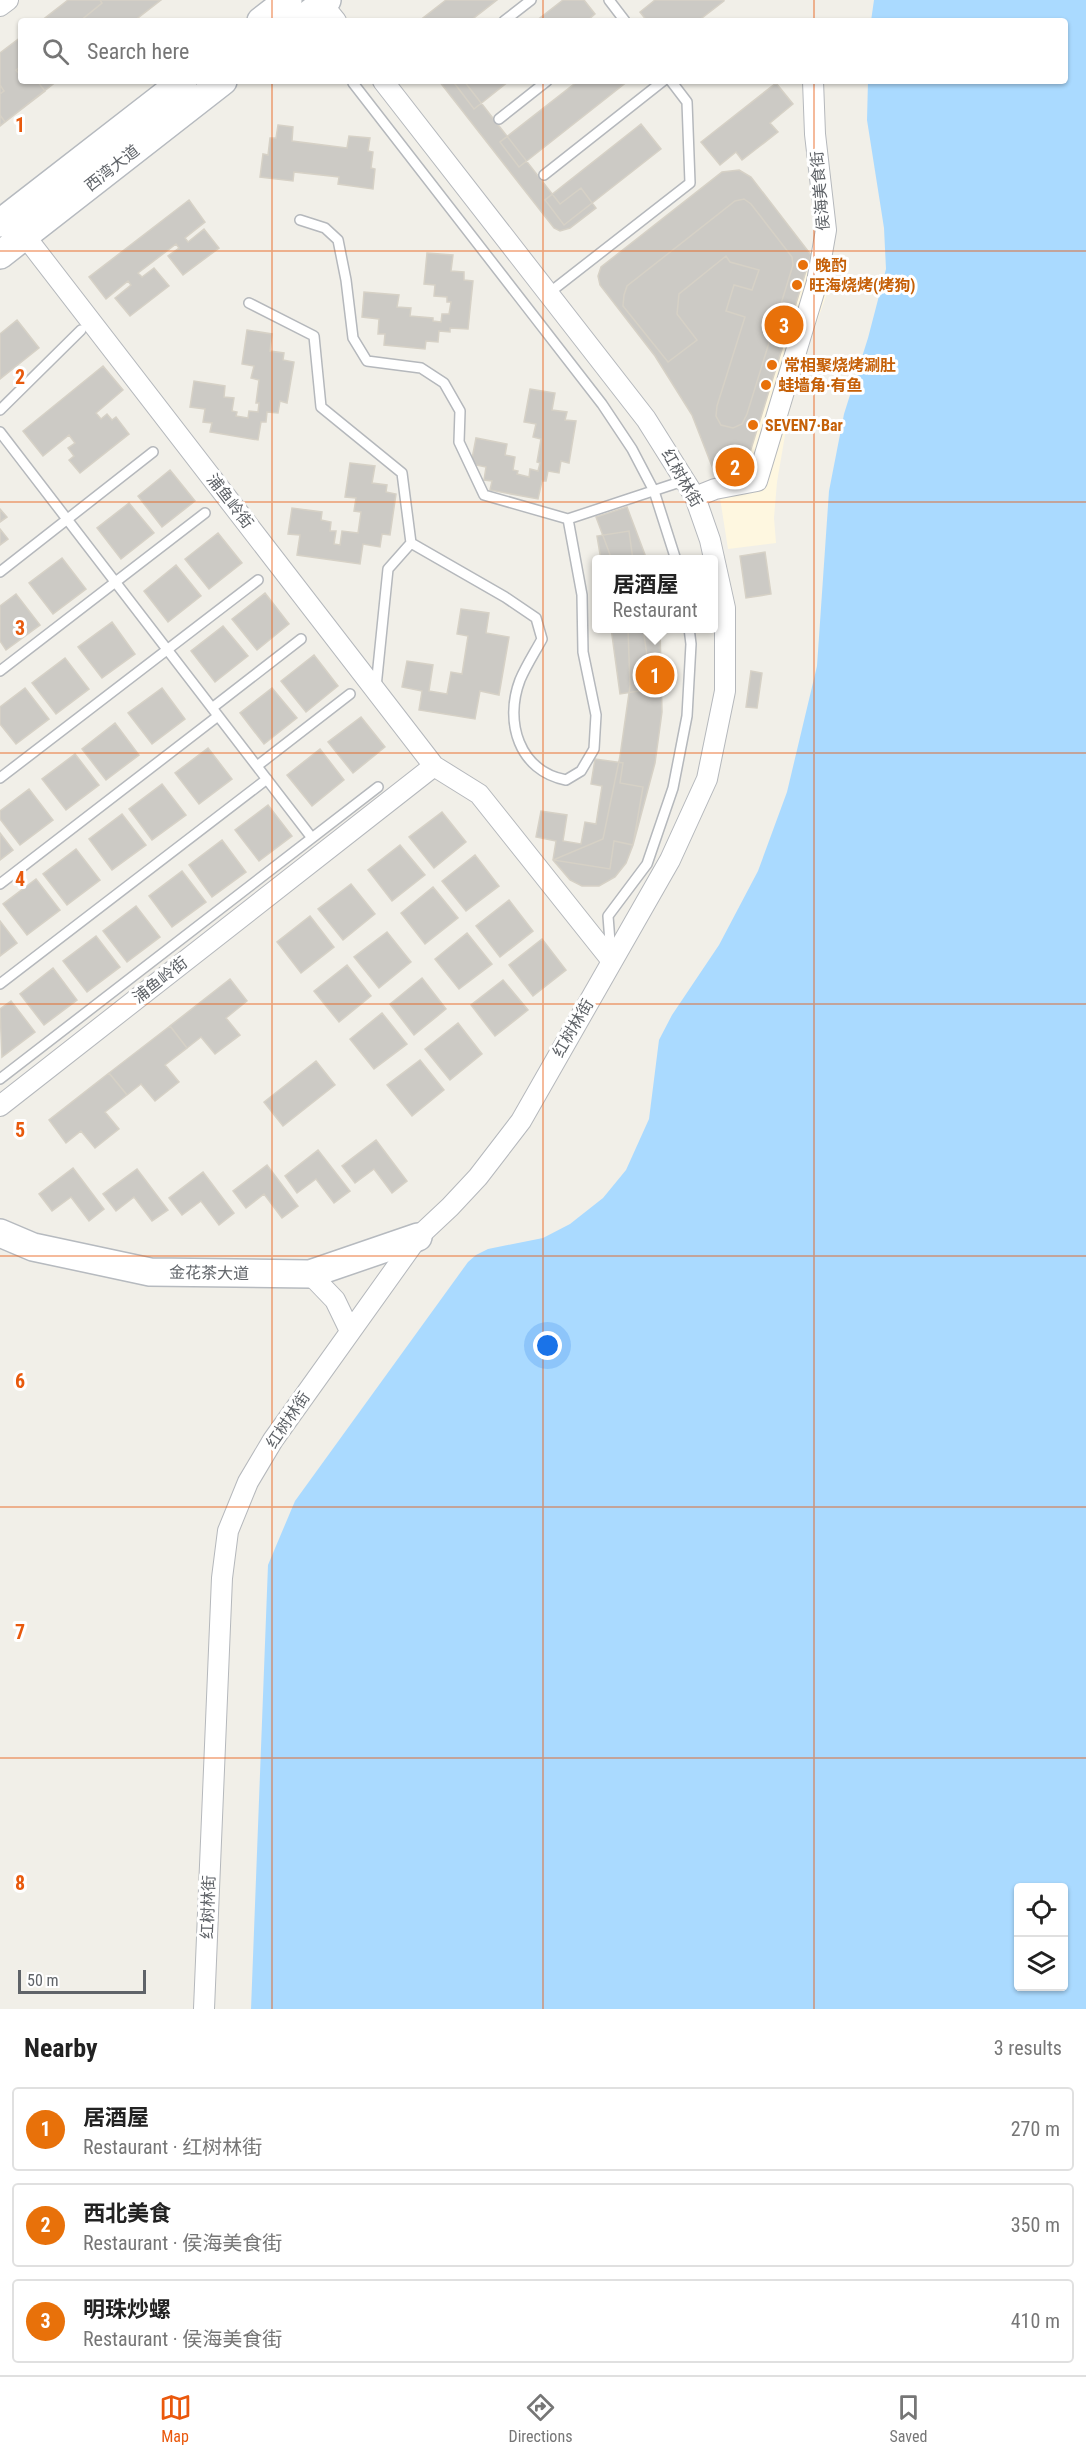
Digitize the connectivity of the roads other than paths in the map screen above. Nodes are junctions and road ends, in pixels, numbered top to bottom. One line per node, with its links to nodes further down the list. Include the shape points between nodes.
1 (8, 0): 5 (street)
2 (288, 0): 7 (main road)
3 (531, 0): 9 (lane)
4 (609, 0): 10 (lane)
5 (0, 6)
6 (329, 8): 8 (main road)
7 (265, 18)
8 (307, 18)
9 (508, 18)
10 (623, 18)
11 (179, 84): 22 (main road, 西湾大道)
12 (219, 84): 23 (main road, 西湾大道)
13 (354, 84): 32 (lane, via 602,404)
14 (385, 84): 25 (street, 红树林街)
15 (543, 84): 19 (lane)
16 (659, 84): 20 (lane)
17 (673, 84): 25 (lane, via 687,102 690,183)
18 (813, 84): 31 (street, 侯海美食街, via 826,230 817,282 756,481 715,489)
19 (499, 119)
20 (544, 175)
21 (300, 220): 35 (lane, via 325,228 338,240 353,338 367,361 421,368 444,383 460,411 459,442 483,495)
22 (0, 223)
23 (25, 236): 24 (main road, 西湾大道); 47 (street, 浦鱼岭街)
24 (0, 255)
25 (549, 293): 31 (street, 红树林街, via 646,418)
26 (249, 303): 36 (lane, via 314,336 321,407 402,473)
27 (81, 330): 28 (lane)
28 (0, 410)
29 (0, 432): 34 (lane)
30 (153, 452): 34 (lane)
31 (691, 488): 32 (lane); 38 (street, 红树林街)
32 (654, 491): 35 (lane); 37 (lane)
33 (206, 513): 42 (lane)
34 (67, 519): 39 (lane); 42 (lane)
35 (568, 519): 36 (lane, via 582,595 583,652 596,715 594,749 581,771 566,780 550,777 519,746 514,716 520,681 542,639 536,618)
36 (411, 543): 47 (lane, via 388,569)
37 (674, 555)
38 (713, 555)
39 (0, 572)
40 (718, 576): 58 (street, 红树林街, via 725,608 725,691 707,779 670,860)
41 (258, 580): 45 (lane)
42 (116, 583): 45 (lane); 46 (lane)
43 (690, 633): 58 (lane, via 687,716 673,788 647,864 608,916)
44 (302, 639): 49 (lane)
45 (167, 650): 49 (lane); 53 (lane)
46 (0, 671)
47 (376, 691): 52 (street, 浦鱼岭街)
48 (350, 694): 51 (lane)
49 (212, 708): 50 (lane)
50 (218, 716): 51 (lane); 57 (lane)
51 (257, 766): 54 (lane)
52 (434, 766): 58 (street, 浦鱼岭街, via 479,794); 61 (street, 浦鱼岭街)
53 (0, 778)
54 (267, 779): 56 (lane); 59 (lane)
55 (378, 787): 56 (lane)
56 (312, 838): 60 (lane)
57 (0, 884)
58 (612, 961): 63 (street, 红树林街, via 521,1121 478,1177)
59 (0, 984)
60 (0, 1079)
61 (0, 1106)
62 (0, 1233): 64 (main road, 金花茶大道, via 33,1247 150,1272)
63 (418, 1237): 64 (main road, 金花茶大道); 65 (street, 红树林街)
64 (310, 1274): 65 (street, via 335,1300)
65 (350, 1331): 66 (street, 红树林街, via 273,1440 248,1482 228,1531 222,1578)
66 (204, 2009)

